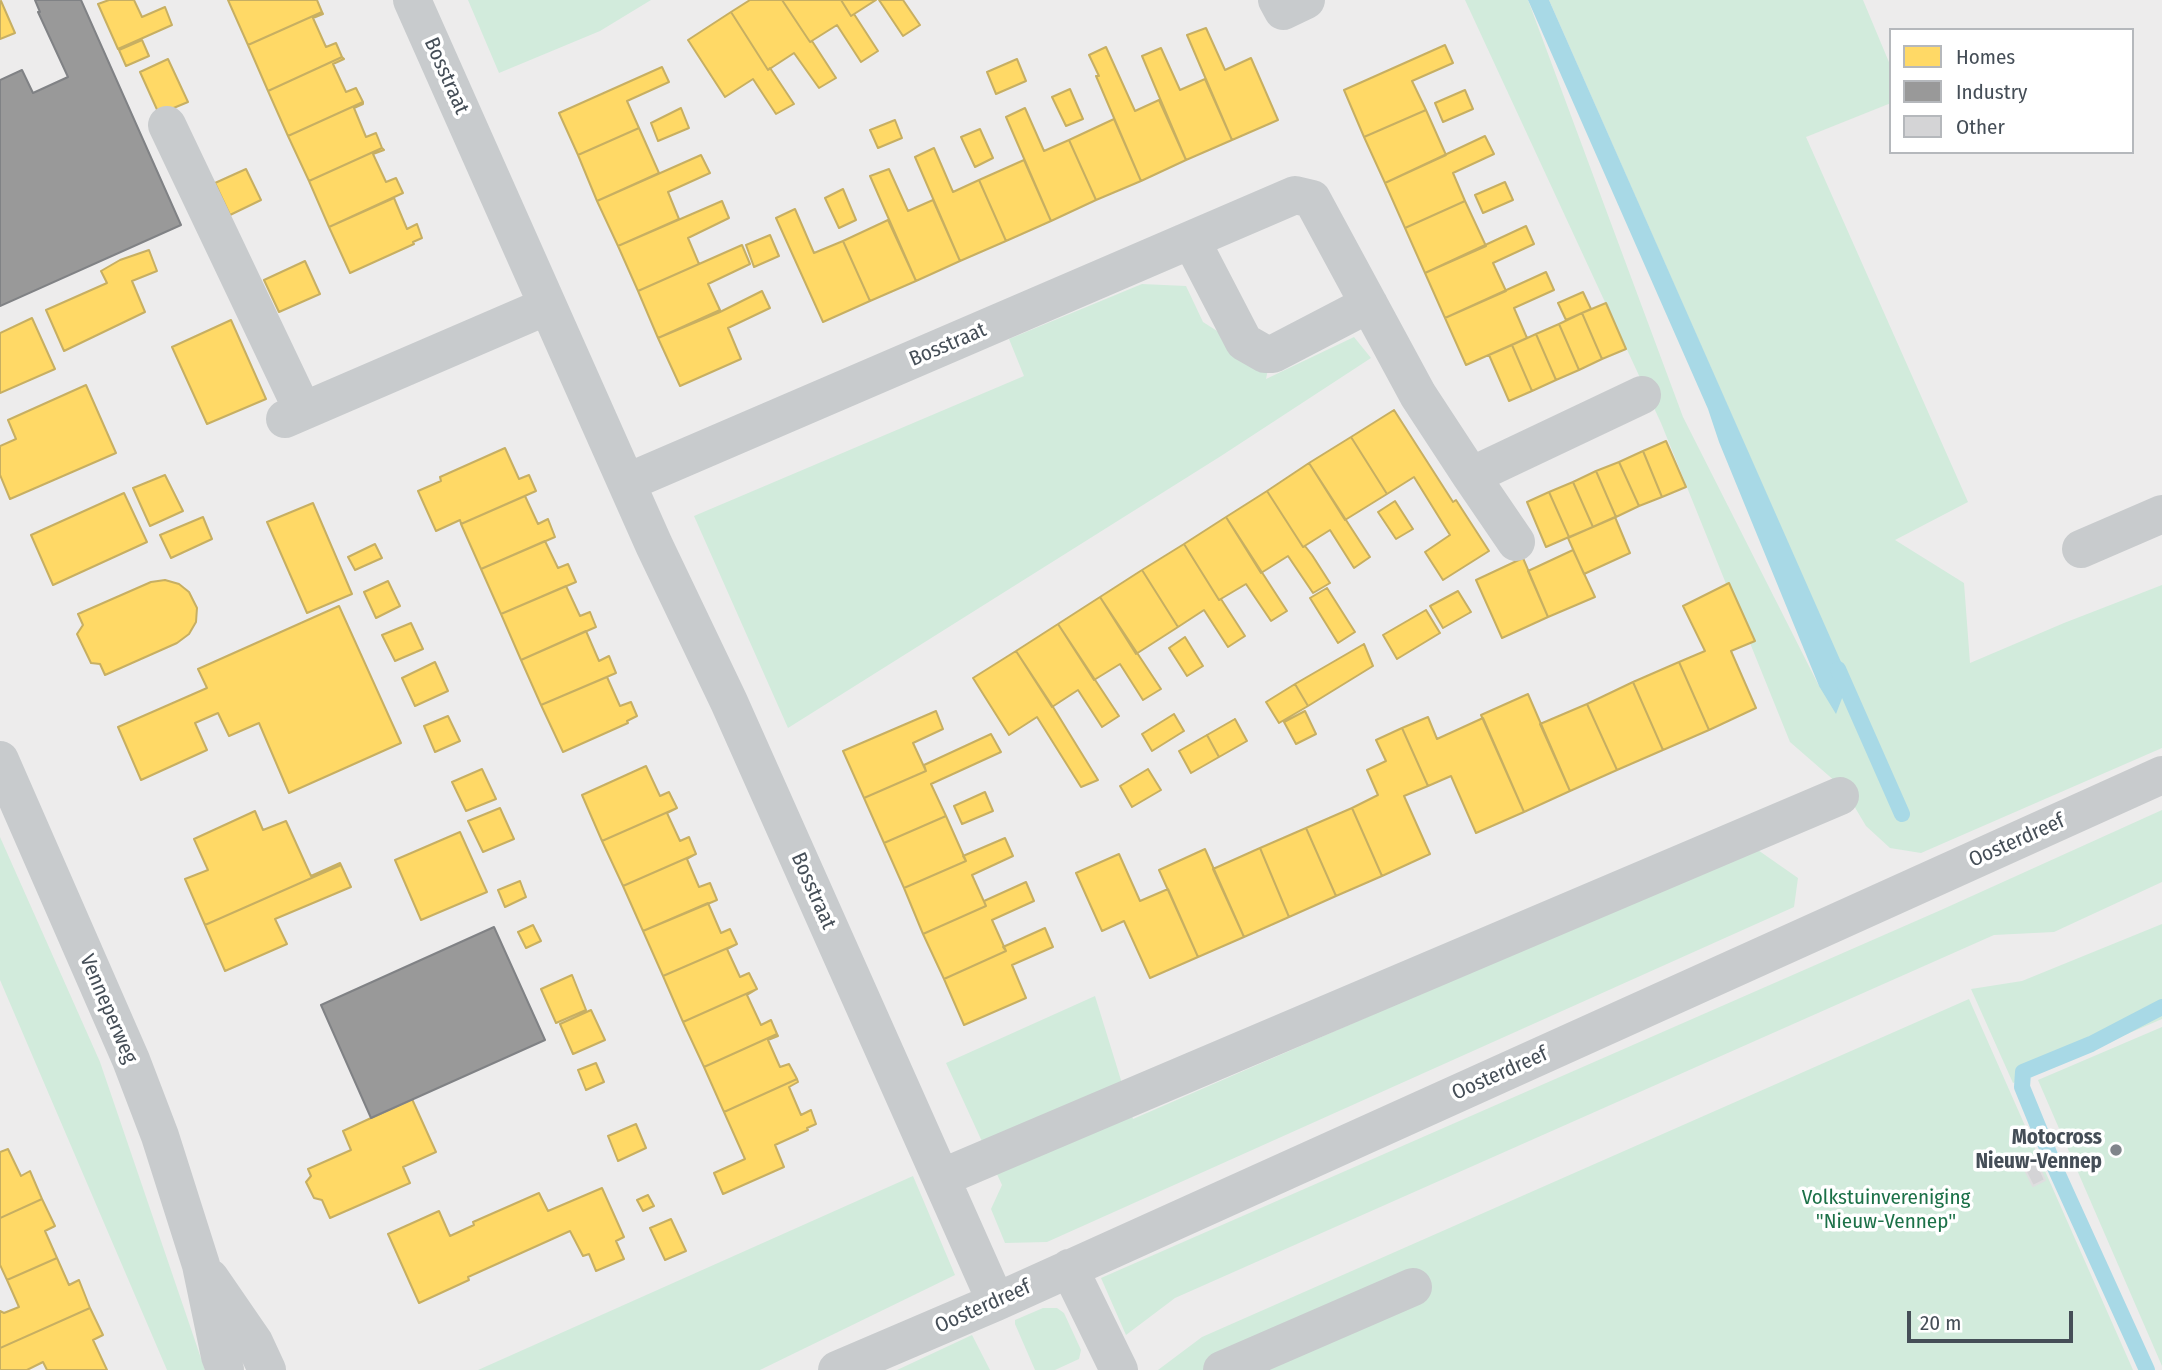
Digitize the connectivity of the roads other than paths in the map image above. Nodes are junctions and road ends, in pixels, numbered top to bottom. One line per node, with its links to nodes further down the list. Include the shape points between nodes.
1 (412, 0): 7 (street, Bosstraat)
2 (1277, 0): 3 (street, via 1283,11)
3 (1306, 0)
4 (167, 125): 7 (street, via 294,415)
5 (1191, 240): 6 (street, Bosstraat, via 1295,195 1312,200); 6 (street, via 1244,342 1265,354); 10 (street, Bosstraat)
6 (1369, 304): 9 (street, Bosstraat, via 1418,395)
7 (547, 306): 10 (street, Bosstraat)
8 (1642, 395): 9 (street)
9 (1471, 476): 12 (street, Bosstraat)
10 (628, 482): 17 (street, Bosstraat)
11 (2162, 514): 13 (street)
12 (1516, 542)
13 (2081, 549)
14 (0, 760): 18 (street, Venneperweg, via 131,1060)
15 (2162, 775): 19 (street, Oosterdreef)
16 (1840, 796): 17 (street)
17 (941, 1178): 21 (street, Bosstraat)
18 (201, 1265): 22 (street, Venneperweg); 23 (street, Venneperweg, via 254,1342)
19 (1069, 1268): 21 (street, Oosterdreef); 25 (street)
20 (1413, 1287): 26 (street)
21 (996, 1302): 24 (street, Oosterdreef)
22 (225, 1370)
23 (267, 1370)
24 (837, 1370)
25 (1119, 1370)
26 (1222, 1370)

